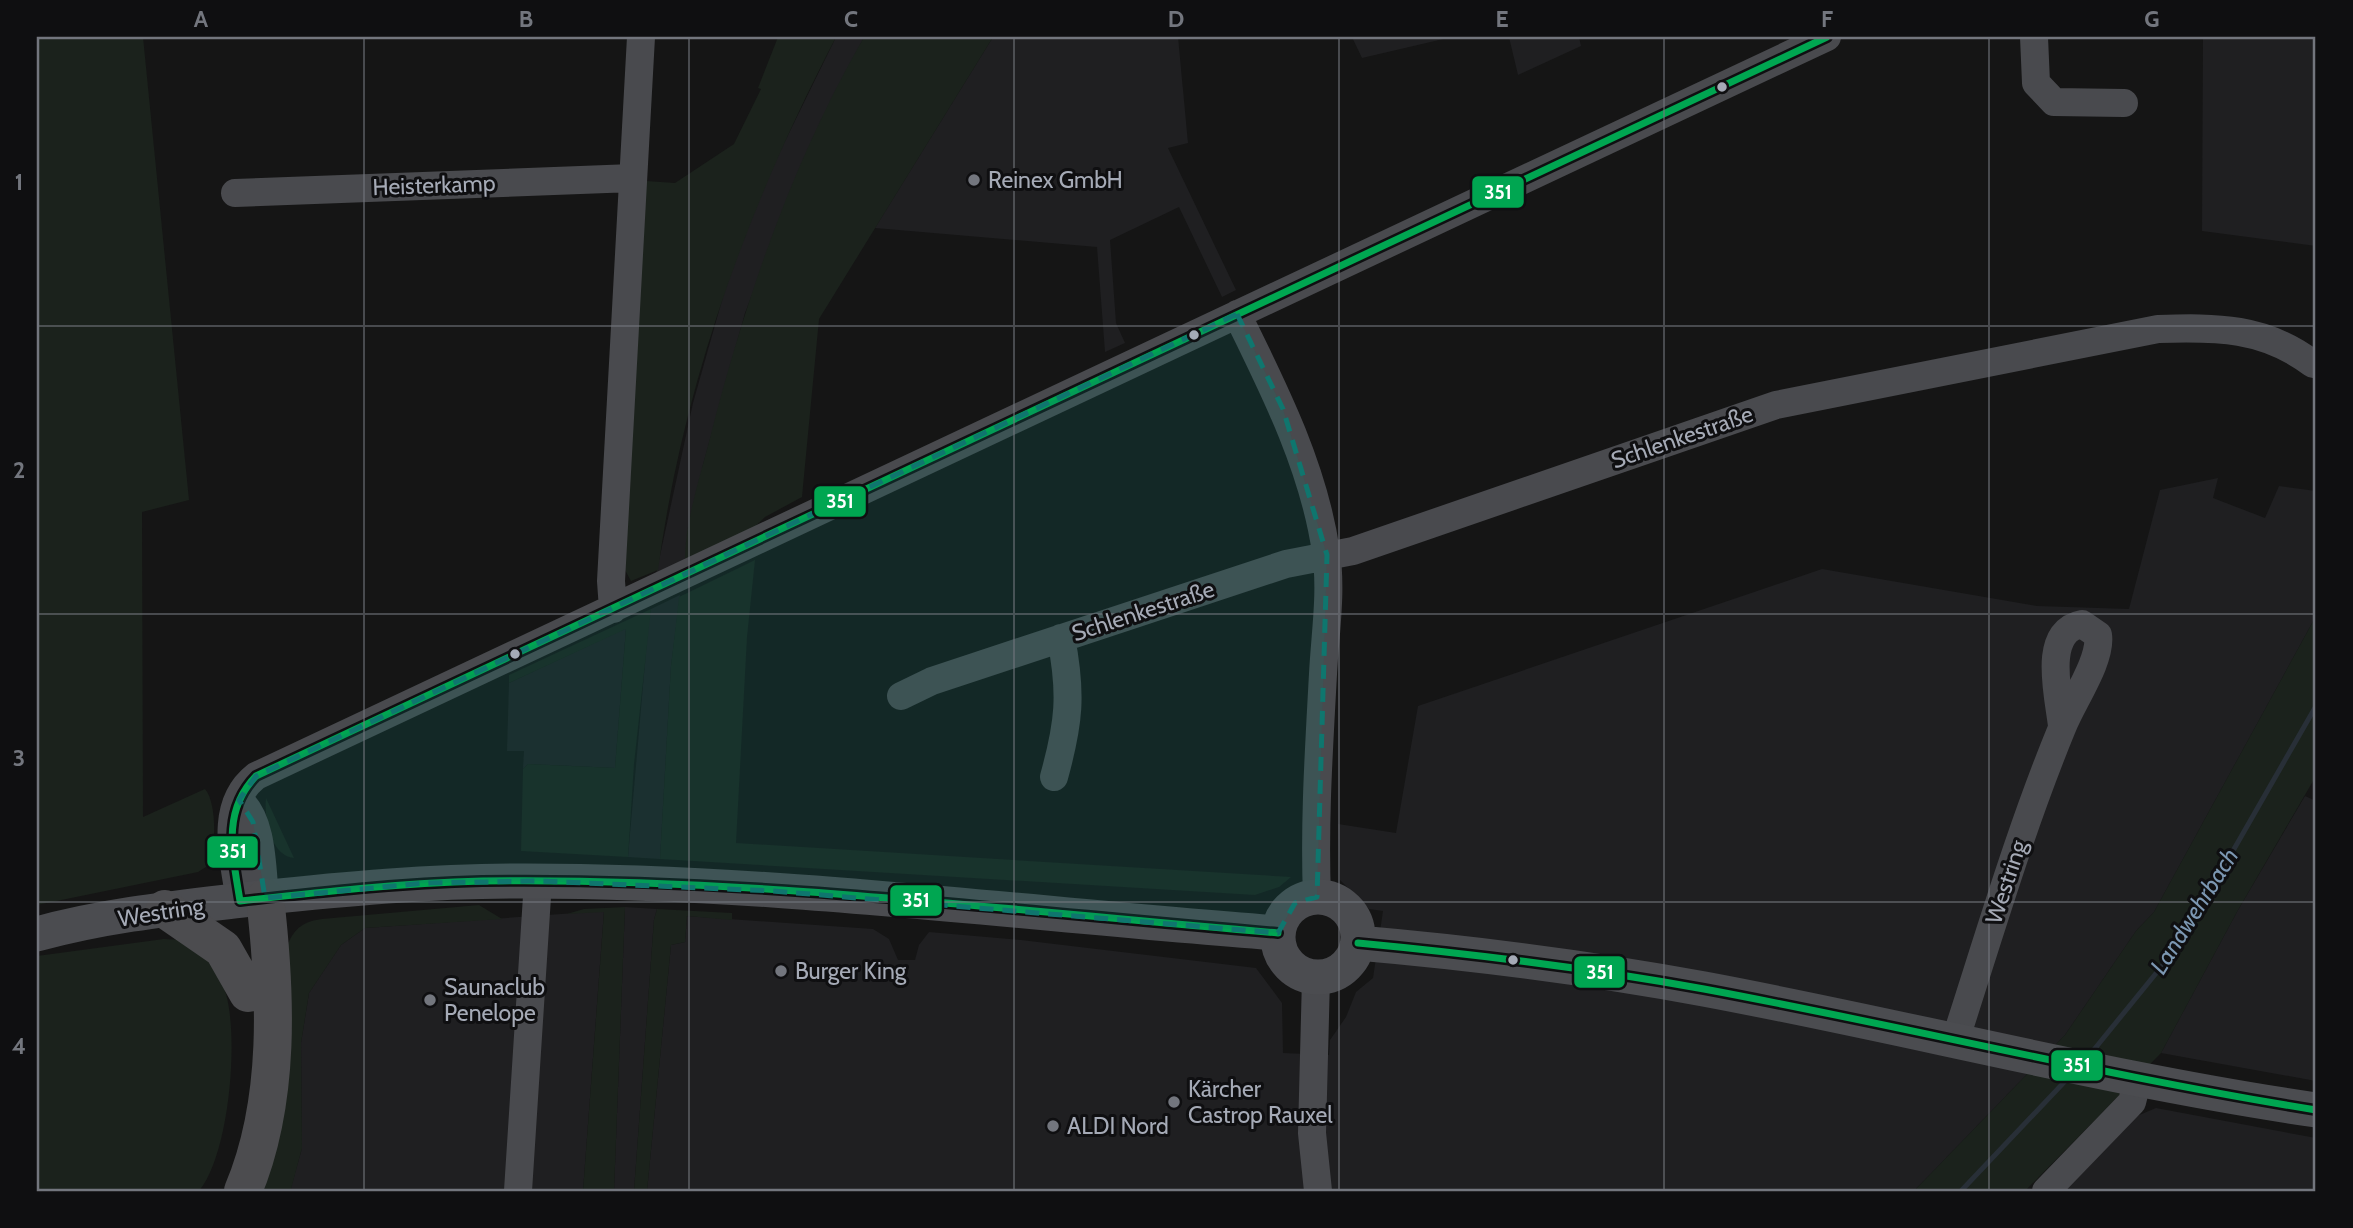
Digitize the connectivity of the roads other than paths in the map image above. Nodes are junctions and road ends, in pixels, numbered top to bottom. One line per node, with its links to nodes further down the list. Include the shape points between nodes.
1 (641, 37): 5 (street)
2 (1827, 37): 7 (street)
3 (2034, 37): 4 (street, via 2036,83 2054,102)
4 (2124, 103)
5 (633, 178): 6 (street, Heisterkamp); 10 (street)
6 (235, 193)
7 (1237, 314): 9 (street, via 1283,409 1321,525); 10 (street)
8 (2313, 364): 9 (street, Schlenkestraße, via 2289,345 2245,333 2207,327 2144,331 1776,405 1353,551)
9 (1326, 555): 11 (street, Schlenkestraße); 16 (street)
10 (613, 609): 17 (street, via 246,784 232,811 231,828)
11 (1061, 638): 12 (street, Schlenkestraße, via 932,681); 14 (street, Schlenkestraße, via 1069,709)
12 (901, 696)
13 (2062, 726): 24 (street, Westring, via 2021,835)
14 (1054, 777)
15 (538, 881): 17 (main road, Westring, via 426,883); 19 (main road, Westring, via 773,891); 29 (street)
16 (1317, 897): 19 (main road, via 1286,911); 21 (main road, via 1332,899 1350,913)
17 (253, 899): 18 (main road, Westring); 23 (highway); 28 (highway, via 271,949 270,1069 261,1138)
18 (165, 909): 20 (main road, Westring); 23 (highway, via 223,948)
19 (1278, 933): 22 (main road, via 1283,958 1293,969)
20 (37, 934)
21 (1358, 943): 22 (main road, via 1346,965); 24 (main road, via 1663,982)
22 (1316, 978): 30 (street, via 1312,1133)
23 (248, 993): 27 (highway, via 239,1141)
24 (1955, 1041): 25 (main road)
25 (2130, 1076): 26 (main road); 31 (street, via 2132,1102)
26 (2316, 1110)
27 (219, 1191)
28 (243, 1191)
29 (518, 1191)
30 (1318, 1191)
31 (2046, 1191)

